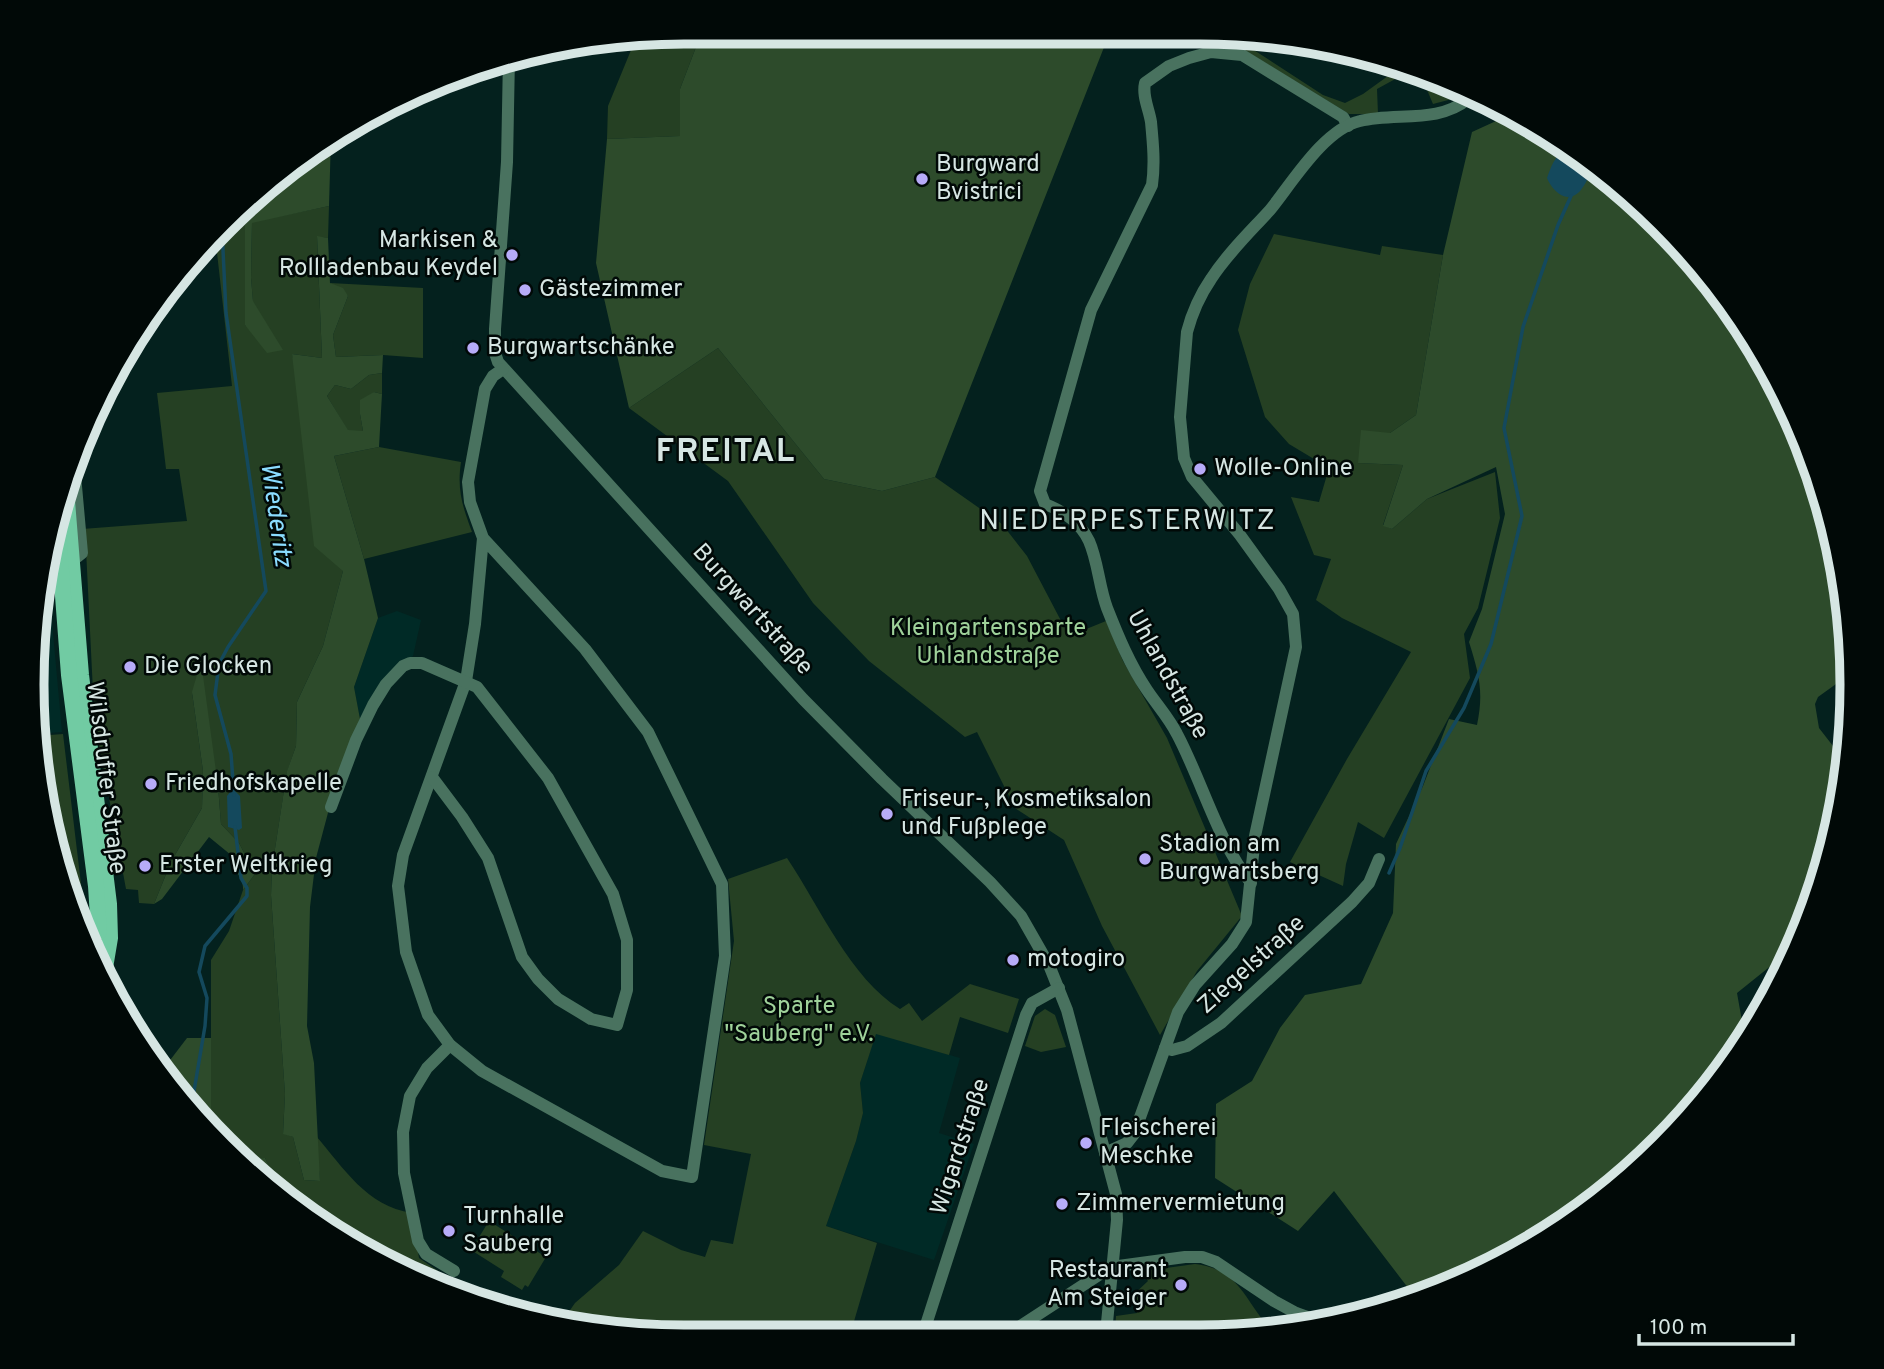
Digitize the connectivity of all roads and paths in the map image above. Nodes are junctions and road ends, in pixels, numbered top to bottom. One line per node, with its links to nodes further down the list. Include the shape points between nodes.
1 (509, 69): 4 (street, Burgwartstraße, via 494,340)
2 (1464, 101): 3 (street, via 1449,110)
3 (1348, 126): 14 (street, via 1309,159 1213,276 1187,332 1180,416 1192,477 1240,535 1293,614 1296,647 1255,836); 14 (street, Uhlandstraße, via 1343,117 1242,55 1211,52 1189,58 1145,83 1155,168 1152,185 1091,310 1040,491 1045,504 1073,520 1090,542 1100,587 1129,659 1177,732 1224,837)
4 (503, 369): 7 (street, via 485,389 468,482); 17 (street, Burgwartstraße, via 803,699 1021,916)
5 (76, 486): 9 (street, Wilsdruffer Straße, via 82,553)
6 (67, 517): 9 (main road, Wilsdruffer Straße)
7 (483, 538): 10 (street); 18 (street, via 585,649 648,732 722,884 725,956 692,1177 662,1171 482,1071)
8 (61, 540): 9 (main road, Wilsdruffer Straße)
9 (66, 557): 15 (main road, Wilsdruffer Straße, via 69,675); 16 (main road, Wilsdruffer Straße, via 108,904)
10 (466, 681): 11 (street); 11 (street, via 494,707 548,778 613,894 627,940 627,990 617,1025 591,1019 558,999 538,979 522,957 488,858); 12 (street, via 422,663 410,663 397,671 356,740)
11 (432, 777): 18 (street, via 403,855 398,886 406,952 428,1015)
12 (331, 807)
13 (1380, 859): 19 (street, Ziegelstraße, via 1352,902 1221,1023 1187,1046)
14 (1251, 883): 19 (street, via 1242,930 1184,1000)
15 (100, 945)
16 (106, 960)
17 (1059, 988): 20 (street, Burgwartstraße); 24 (street, Wigardstraße, via 1032,1003 1026,1015)
18 (450, 1045): 22 (street, via 427,1068 410,1096 403,1132 404,1173 418,1241 426,1254)
19 (1165, 1048): 20 (street, via 1134,1134 1127,1143)
20 (1105, 1153): 21 (street, Burgwartstraße, via 1118,1205)
21 (1111, 1267): 23 (street, via 1202,1257); 25 (street); 26 (street, Burgwartstraße)
22 (454, 1271)
23 (1307, 1316)
24 (926, 1325)
25 (1022, 1325)
26 (1107, 1325)

